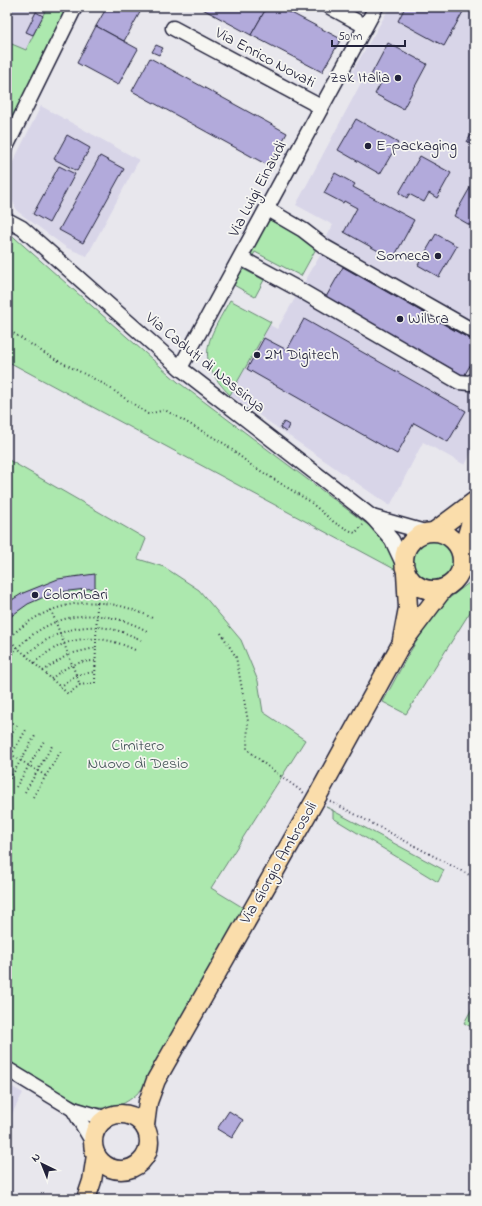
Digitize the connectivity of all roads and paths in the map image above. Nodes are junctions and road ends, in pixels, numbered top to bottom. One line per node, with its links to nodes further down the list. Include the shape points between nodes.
1 (75, 7): 7 (street)
2 (330, 7): 4 (street)
3 (376, 7): 4 (street, Via Luigi Einaudi)
4 (366, 26): 6 (street, Via Luigi Einaudi)
5 (173, 28): 6 (street, Via Enrico Novati)
6 (320, 107): 9 (street, Via Luigi Einaudi)
7 (7, 145)
8 (7, 208): 11 (street, Via Caduti di Nassirya)
9 (267, 209): 12 (street, Via Luigi Einaudi); 14 (street, via 303,230 325,248)
10 (7, 220): 11 (street, Via Caduti di Nassirya)
11 (22, 228): 15 (street, Via Caduti di Nassirya)
12 (241, 258): 15 (street, Via Luigi Einaudi); 16 (street, via 459,382 470,383)
13 (7, 329): 19 (path, via 49,356 104,384 148,414 165,410 224,444 251,465 309,501 335,523 356,533)
14 (475, 332)
15 (180, 368): 19 (street, Via Caduti di Nassirya)
16 (475, 380)
17 (475, 501): 20 (main road)
18 (475, 508): 21 (main road)
19 (372, 517): 20 (street, Via Caduti di Nassirya); 22 (street, Via Caduti di Nassirya, via 392,540)
20 (430, 532): 21 (main road, via 452,538); 22 (main road, via 414,539 406,550)
21 (462, 552): 23 (main road, via 462,570 455,581)
22 (405, 571): 23 (main road, via 413,582 422,588); 36 (main road, Via Giorgio Ambrosoli, via 408,608)
23 (444, 588): 36 (main road, Via Giorgio Ambrosoli)
24 (97, 602): 25 (path, via 78,603); 26 (path); 27 (path, via 125,606)
25 (51, 610): 28 (path); 37 (path, via 27,623 8,639)
26 (97, 614): 28 (path, via 74,616); 29 (path); 30 (path, via 117,618)
27 (154, 619)
28 (56, 622): 31 (path); 37 (path)
29 (96, 626): 31 (path); 33 (path); 34 (path, via 126,633)
30 (147, 630)
31 (60, 633): 35 (path); 41 (path, via 42,642)
32 (222, 634): 70 (path, via 236,657 248,721 248,749 267,766)
33 (96, 638): 35 (path); 38 (path); 39 (path, via 110,640)
34 (141, 640)
35 (64, 643): 40 (path); 44 (path)
36 (400, 646): 70 (main road, Via Giorgio Ambrosoli)
37 (17, 647): 41 (path); 42 (path)
38 (96, 648): 40 (path); 43 (path)
39 (135, 650)
40 (69, 654): 45 (path); 46 (path)
41 (26, 655): 44 (path)
42 (7, 660)
43 (95, 661): 45 (path); 47 (path)
44 (34, 663): 46 (path)
45 (72, 664): 48 (path); 49 (path)
46 (43, 671): 49 (path)
47 (95, 672): 48 (path); 50 (path, via 95,683)
48 (76, 675): 50 (path); 51 (path)
49 (51, 679): 51 (path)
50 (80, 686): 51 (path, via 68,694)
51 (60, 687)
52 (18, 725): 56 (path)
53 (26, 730): 60 (path)
54 (35, 736): 61 (path)
55 (44, 741): 63 (path)
56 (7, 742)
57 (52, 746): 64 (path)
58 (61, 751): 65 (path)
59 (7, 752): 60 (path)
60 (11, 755): 61 (path); 62 (path)
61 (20, 760): 63 (path); 66 (path)
62 (7, 762)
63 (29, 766): 64 (path); 67 (path)
64 (37, 771): 65 (path); 68 (path)
65 (46, 776): 69 (path)
66 (8, 782)
67 (16, 787)
68 (25, 792)
69 (34, 797)
70 (316, 798): 71 (path); 73 (main road, Via Giorgio Ambrosoli)
71 (475, 878)
72 (7, 1069): 74 (street)
73 (156, 1080): 75 (main road, Via Giorgio Ambrosoli, via 139,1098); 76 (main road, Via Giorgio Ambrosoli, via 148,1102)
74 (73, 1109): 75 (street); 77 (street)
75 (112, 1116): 76 (main road, via 134,1116); 77 (main road, via 94,1133)
76 (145, 1125): 78 (main road, via 150,1143 144,1160 128,1170)
77 (94, 1148): 78 (main road, via 102,1163); 79 (main road)
78 (119, 1170): 79 (main road)
79 (88, 1199)

